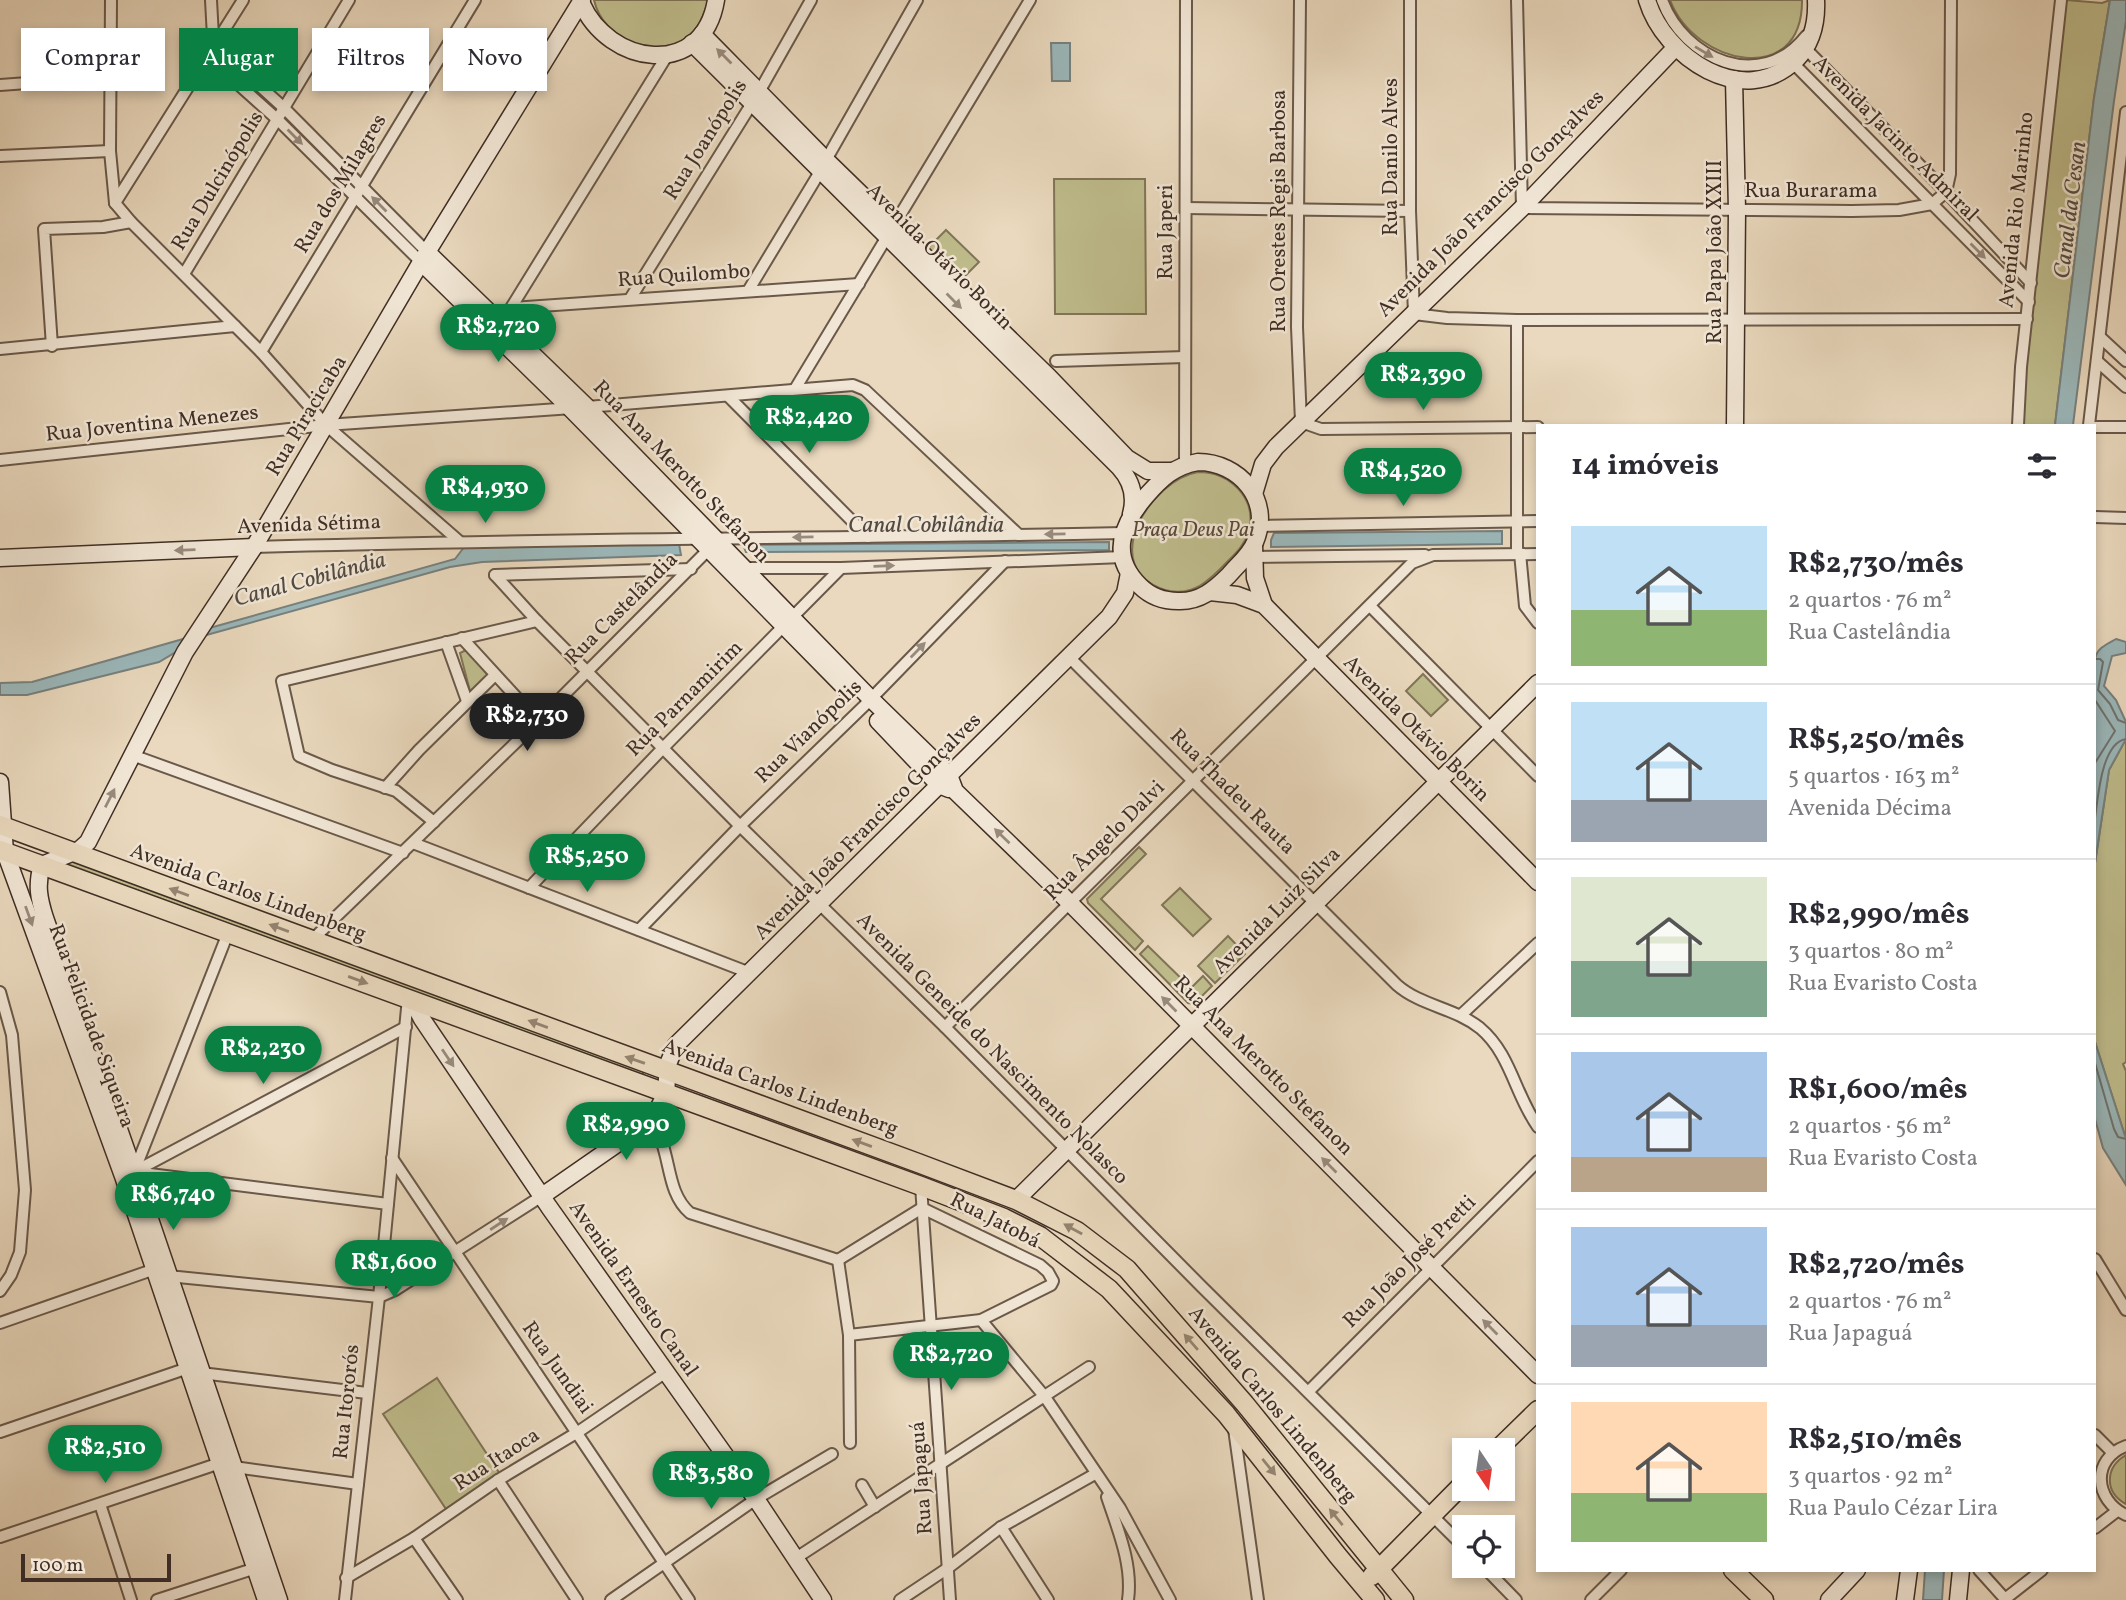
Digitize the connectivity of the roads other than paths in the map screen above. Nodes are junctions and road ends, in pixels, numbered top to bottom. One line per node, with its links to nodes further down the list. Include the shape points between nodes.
1 (111, 0): 21 (street)
2 (211, 0): 22 (street)
3 (243, 0): 23 (street)
4 (349, 0): 37 (street, Rua Dulcinópolis)
5 (475, 0): 43 (street, Rua dos Milagres)
6 (716, 0): 24 (street, via 712,18)
7 (811, 0): 36 (street, Rua Joanópolis)
8 (917, 0): 42 (street)
9 (1030, 0): 54 (street)
10 (1186, 0): 48 (street, Rua Japeri)
11 (1300, 0): 50 (street, Rua Orestes Regis Barbosa)
12 (1410, 0): 52 (street, Rua Danilo Alves)
13 (1517, 0): 49 (street)
14 (1647, 0): 25 (street, via 1658,26)
15 (1662, 0): 20 (street, one-way to 20, via 1670,19 1690,43 1736,65 1763,64 1784,56)
16 (1816, 0): 20 (street)
17 (1951, 0): 44 (street, via 1951,152)
18 (2061, 0): 57 (street, Avenida Rio Marinho)
19 (582, 1): 27 (street, via 595,26 617,45 646,55); 55 (street, Rua Piracicaba)
20 (1815, 23): 26 (street)
21 (110, 28)
22 (213, 28)
23 (227, 28)
24 (697, 39): 27 (street); 36 (street, Avenida Otávio Borin)
25 (1675, 48): 29 (street, via 1700,67); 49 (street, Avenida João Francisco Gonçalves)
26 (1805, 48): 28 (street); 44 (street, Avenida Jacinto Admiral)
27 (668, 54): 62 (street)
28 (1793, 63): 29 (street, via 1769,76); 47 (street, Avenida Jacinto Admiral)
29 (1734, 79): 51 (street, Rua Papa João XXIII)
30 (21, 84): 31 (street)
31 (0, 85)
32 (109, 91): 40 (street)
33 (188, 91): 46 (street)
34 (246, 91): 39 (street, Rua Ana Merotto Stefanon)
35 (265, 91): 37 (street, Rua Ana Merotto Stefanon)
36 (755, 97): 42 (street, Avenida Otávio Borin); 60 (street, Rua Joanópolis)
37 (284, 108): 39 (street, Rua Dulcinópolis); 43 (street, Rua Ana Merotto Stefanon)
38 (2126, 112): 69 (street)
39 (278, 120): 45 (street, Rua Ana Merotto Stefanon, one-way to 45); 56 (street, Rua Dulcinópolis)
40 (110, 151): 41 (street); 46 (street)
41 (0, 156)
42 (823, 165): 54 (street, Avenida Otávio Borin); 59 (street)
43 (363, 187): 45 (street, Rua dos Milagres); 55 (street, Rua Ana Merotto Stefanon, one-way to 43)
44 (1946, 192): 47 (street); 57 (street, Avenida Jacinto Admiral)
45 (356, 198): 55 (street, Rua Ana Merotto Stefanon); 72 (street, Rua dos Milagres)
46 (115, 203): 53 (street)
47 (1932, 204): 51 (street, Rua Burarama, via 1899,210); 61 (street, Avenida Jacinto Admiral, one-way to 61)
48 (1186, 208): 50 (street); 73 (street, Rua Japeri)
49 (1522, 208): 51 (street, Rua Burarama); 63 (street, Avenida João Francisco Gonçalves)
50 (1298, 209): 52 (street); 82 (street, Rua Orestes Regis Barbosa)
51 (1737, 210): 66 (street, Rua Papa João XXIII)
52 (1410, 211): 63 (street, Rua Danilo Alves)
53 (131, 222): 56 (street); 70 (street, via 44,229)
54 (891, 230): 58 (street); 91 (street, Avenida Otávio Borin)
55 (424, 257): 67 (street, Rua Ana Merotto Stefanon); 80 (street, Rua Ana Merotto Stefanon); 86 (street, Rua Piracicaba)
56 (184, 274): 68 (street)
57 (2031, 283): 61 (street, Avenida Rio Marinho)
58 (859, 284): 59 (street, Rua Quilombo); 78 (street)
59 (748, 291): 60 (street, Rua Quilombo)
60 (630, 299): 62 (street, Rua Quilombo)
61 (2029, 302): 64 (street, Avenida Rio Marinho)
62 (512, 308): 67 (street)
63 (1414, 314): 65 (street); 82 (street, Avenida João Francisco Gonçalves)
64 (2027, 319): 66 (street); 84 (street, Avenida Rio Marinho)
65 (1517, 320): 66 (street); 88 (street)
66 (1736, 320): 83 (street, Rua Papa João XXIII)
67 (501, 324): 81 (street, Rua Ana Merotto Stefanon)
68 (235, 326): 70 (street); 72 (street)
69 (2100, 337): 75 (street); 76 (street)
70 (52, 346): 71 (street)
71 (0, 349)
72 (261, 352): 86 (street)
73 (1185, 357): 74 (street); 95 (street, Rua Japeri)
74 (1056, 361)
75 (2097, 361): 77 (street); 85 (street)
76 (2126, 361)
77 (2126, 387)
78 (795, 389): 79 (street, Rua Joventina Menezes); 104 (street, Rua Joventina Menezes, via 853,385 865,390)
79 (728, 396): 81 (street, Rua Joventina Menezes); 105 (street)
80 (569, 407): 81 (street, Rua Joventina Menezes); 86 (street, Rua Joventina Menezes); 107 (street, Rua Ana Merotto Stefanon)
81 (587, 407): 107 (street, Rua Ana Merotto Stefanon)
82 (1301, 422): 88 (street, via 1325,429); 92 (street, Avenida João Francisco Gonçalves)
83 (1735, 424)
84 (2018, 424)
85 (2089, 424)
86 (326, 425): 93 (street, Rua Joventina Menezes); 106 (street); 108 (street, Rua Piracicaba)
87 (2126, 426): 89 (street)
88 (1516, 427): 90 (street); 100 (street)
89 (2096, 427)
90 (1536, 428)
91 (1096, 435): 95 (street, Avenida Otávio Borin, via 1140,468 1155,472); 97 (street, Avenida Otávio Borin, via 1127,477 1133,495)
92 (1276, 447): 94 (street, Avenida João Francisco Gonçalves, via 1254,462); 96 (street, Avenida João Francisco Gonçalves, via 1263,464)
93 (0, 460)
94 (1226, 467): 95 (street, via 1207,462); 96 (street, via 1242,477)
95 (1178, 468): 97 (street)
96 (1254, 494): 102 (street)
97 (1131, 514): 103 (street)
98 (2096, 517): 99 (street)
99 (2126, 518)
100 (1516, 522): 101 (street); 102 (street); 110 (street)
101 (1536, 522)
102 (1260, 525): 109 (street)
103 (1123, 533): 104 (street, Avenida Sétima, one-way to 104); 115 (street)
104 (1019, 535): 105 (street, Avenida Sétima)
105 (868, 537): 107 (street, Avenida Sétima, one-way to 107)
106 (459, 541): 107 (street, Avenida Sétima); 108 (street, Avenida Sétima)
107 (709, 543): 116 (street, Rua Ana Merotto Stefanon); 118 (street, Rua Castelândia); 126 (street, Rua Ana Merotto Stefanon)
108 (254, 547): 112 (street, Avenida Sétima, one-way to 112); 139 (street, Rua Piracicaba, via 187,648)
109 (1258, 553): 113 (street, Rua Ângelo Dalvi); 119 (street, via 1249,554); 121 (street, Avenida Otávio Borin, via 1255,578)
110 (1519, 553): 111 (street, Rua Ângelo Dalvi); 113 (street, Rua Ângelo Dalvi); 124 (street, via 1525,606)
111 (1536, 554)
112 (0, 558)
113 (1408, 559): 122 (street, Rua Ângelo Dalvi)
114 (1005, 561): 115 (street); 117 (street, one-way to 114); 135 (street, Rua Vianópolis, one-way to 114)
115 (1126, 565): 120 (street, via 1142,589); 123 (street, Avenida João Francisco Gonçalves, via 1125,593)
116 (743, 568): 117 (street); 126 (street, Rua Ana Merotto Stefanon)
117 (841, 568): 126 (street, Rua Parnamirim)
118 (691, 569): 125 (street, Avenida Geneide do Nascimento Nolasco, via 495,575); 131 (street, Rua Castelândia)
119 (1210, 593): 120 (street, via 1181,602); 121 (street, Avenida Otávio Borin, via 1237,595)
120 (1160, 598): 123 (street, Avenida João Francisco Gonçalves, via 1132,603)
121 (1264, 605): 130 (street, Avenida Otávio Borin)
122 (1370, 606): 130 (street, Rua Ângelo Dalvi); 137 (street)
123 (1109, 617): 129 (street, Avenida João Francisco Gonçalves)
124 (1536, 620)
125 (537, 621): 127 (street); 131 (street, Avenida Geneide do Nascimento Nolasco)
126 (789, 623): 135 (street, Rua Ana Merotto Stefanon); 138 (street, Rua Parnamirim)
127 (462, 638): 128 (street); 132 (street)
128 (446, 642): 134 (street); 145 (street, via 282,681 299,756)
129 (1069, 657): 141 (street, Rua Thadeu Rauta); 144 (street, Avenida João Francisco Gonçalves)
130 (1316, 659): 141 (street, Rua Ângelo Dalvi); 142 (street, Avenida Otávio Borin)
131 (588, 670): 136 (street, Rua Castelândia); 138 (street, Avenida Geneide do Nascimento Nolasco)
132 (495, 674): 134 (street); 136 (street)
133 (1536, 684): 137 (street, Avenida Luiz Silva)
134 (467, 701): 145 (street)
135 (867, 703): 144 (street, Rua Ana Merotto Stefanon); 148 (street, Rua Vianópolis)
136 (538, 721): 146 (street, Rua Castelândia)
137 (1491, 730): 140 (street); 142 (street, Avenida Luiz Silva)
138 (664, 747): 148 (street, Avenida Geneide do Nascimento Nolasco); 156 (street, Rua Parnamirim)
139 (132, 755): 152 (street, Rua Piracicaba, one-way to 139, via 88,842); 153 (street)
140 (1536, 774)
141 (1194, 780): 157 (street, Rua Ângelo Dalvi); 159 (street, Rua Thadeu Rauta)
142 (1438, 780): 155 (street, Avenida Otávio Borin); 159 (street, Avenida Luiz Silva)
143 (0, 782): 147 (street, Rua Felicidade Siqueira)
144 (948, 784): 157 (street, Rua Ana Merotto Stefanon, one-way to 144); 158 (street, Avenida João Francisco Gonçalves)
145 (385, 788): 146 (street, via 404,796)
146 (434, 822): 149 (street, Rua Castelândia)
147 (2, 826): 150 (main road, Avenida Carlos Lindenberg); 151 (street, Rua Felicidade Siqueira)
148 (740, 826): 158 (street, Avenida Geneide do Nascimento Nolasco); 160 (street, Rua Vianópolis)
149 (413, 843): 153 (street, Rua Castelândia); 156 (street)
150 (49, 844): 152 (main road, Avenida Carlos Lindenberg); 154 (main road)
151 (3, 851): 154 (main road, Avenida Carlos Lindenberg); 178 (street, Rua Felicidade Siqueira, one-way to 178)
152 (73, 853): 154 (street); 162 (main road, Avenida Carlos Lindenberg, one-way to 152)
153 (403, 853): 162 (street, Rua Castelândia)
154 (42, 865): 161 (main road, Avenida Carlos Lindenberg); 178 (street, Rua Felicidade Siqueira, via 37,886 45,918)
155 (1536, 880)
156 (528, 888): 160 (street)
157 (1069, 903): 168 (street, Rua Ana Merotto Stefanon, one-way to 157); 170 (street, Rua Ângelo Dalvi)
158 (820, 904): 164 (street, Avenida João Francisco Gonçalves); 170 (street, Avenida Geneide do Nascimento Nolasco)
159 (1315, 904): 167 (street, Rua Thadeu Rauta, via 1402,990); 168 (street, Avenida Luiz Silva)
160 (639, 930): 164 (street)
161 (228, 933): 166 (main road, Avenida Carlos Lindenberg, one-way to 166); 178 (street)
162 (312, 940): 171 (main road, Avenida Carlos Lindenberg, one-way to 162)
163 (1536, 945): 167 (street)
164 (750, 973): 171 (street, Avenida João Francisco Gonçalves, via 676,1045)
165 (0, 992): 189 (street, via 12,1035 25,1190 20,1252)
166 (410, 999): 169 (street, Rua Itororós); 172 (main road, Avenida Carlos Lindenberg); 180 (street, Avenida Ernesto Canal, one-way to 180)
167 (1461, 1016): 174 (street, Rua Thadeu Rauta, via 1483,1031 1501,1052)
168 (1191, 1026): 175 (street, Avenida Luiz Silva); 186 (street, Rua Ana Merotto Stefanon, one-way to 168)
169 (406, 1027): 176 (street, Rua Itororós); 178 (street)
170 (945, 1027): 175 (street, Avenida Geneide do Nascimento Nolasco)
171 (668, 1072): 172 (street, Avenida João Francisco Gonçalves); 181 (main road, Avenida Carlos Lindenberg, one-way to 171)
172 (666, 1093): 173 (street); 179 (main road, Avenida Carlos Lindenberg)
173 (650, 1122): 180 (street); 185 (street, via 658,1133 678,1197 690,1213)
174 (1536, 1124)
175 (1067, 1149): 181 (street, Avenida Luiz Silva); 200 (street, Avenida Geneide do Nascimento Nolasco)
176 (392, 1158): 182 (street, Rua Itororós); 184 (street, Rua Jundiai)
177 (1536, 1163): 186 (street, Rua João José Pretti)
178 (129, 1174): 182 (street); 187 (street, Rua Felicidade Siqueira)
179 (921, 1186): 183 (street, Rua Japaguá); 204 (main road, Avenida Carlos Lindenberg, via 1028,1230 1077,1263 1109,1289)
180 (542, 1196): 184 (street, one-way to 180); 198 (street, Avenida Ernesto Canal)
181 (1016, 1200): 235 (main road, Avenida Carlos Lindenberg, one-way to 181, via 1245,1404 1127,1269 1077,1231)
182 (388, 1204): 190 (street, Rua Itororós)
183 (922, 1208): 185 (street, Rua Jatobá); 192 (street, Rua Jatobá, via 1021,1255 1048,1272 1053,1281); 194 (street, Rua Japaguá)
184 (456, 1253): 190 (street); 206 (street, Rua Jundiai)
185 (838, 1260): 195 (street)
186 (1431, 1268): 199 (street, Rua Ana Merotto Stefanon, one-way to 186); 200 (street, Rua João José Pretti)
187 (162, 1273): 190 (street); 193 (street); 197 (street, Rua Felicidade Siqueira)
188 (2099, 1278): 191 (street)
189 (0, 1291)
190 (379, 1297): 201 (street, Rua Itororós)
191 (2126, 1310)
192 (981, 1320): 194 (street, Rua Jatobá); 202 (street)
193 (0, 1323)
194 (931, 1326): 195 (street, Rua Jatobá); 213 (street, Rua Japaguá)
195 (849, 1335): 209 (street)
196 (1089, 1367): 202 (street)
197 (194, 1371): 201 (street); 205 (street); 214 (street, Rua Felicidade Siqueira)
198 (666, 1372): 206 (street, Rua Itaoca); 221 (street, Avenida Ernesto Canal)
199 (1536, 1373)
200 (1309, 1391): 225 (street, Avenida Geneide do Nascimento Nolasco)
201 (367, 1393): 217 (street, Rua Itororós)
202 (1045, 1397): 213 (street); 215 (street)
203 (1536, 1412): 208 (main road)
204 (1233, 1423): 245 (main road, Avenida Carlos Lindenberg, one-way to 245); 261 (street)
205 (0, 1432)
206 (578, 1432): 216 (street, Rua Itaoca); 232 (street, Rua Jundiai)
207 (2096, 1436): 211 (street)
208 (1509, 1438)
209 (849, 1443)
210 (2126, 1446): 211 (street)
211 (2113, 1453): 224 (street, via 2102,1469 2101,1488)
212 (832, 1454): 221 (street)
213 (941, 1464): 223 (street); 233 (street, Rua Japaguá)
214 (227, 1465): 217 (street); 222 (street); 234 (street, Rua Felicidade Siqueira); 249 (street, Rua Felicidade Siqueira)
215 (1095, 1474): 219 (street); 226 (street)
216 (498, 1480): 230 (street, Rua Itaoca); 252 (street)
217 (358, 1483): 243 (street, Rua Itororós)
218 (862, 1485): 223 (street)
219 (1105, 1487): 259 (street, via 1124,1550); 260 (street)
220 (1452, 1495): 225 (main road)
221 (755, 1499): 231 (street, Avenida Ernesto Canal); 232 (street)
222 (100, 1504): 229 (street); 246 (street)
223 (875, 1507): 231 (street)
224 (2122, 1513): 227 (street)
225 (1432, 1514): 228 (street, Avenida Geneide do Nascimento Nolasco); 235 (main road)
226 (1001, 1527): 233 (street); 258 (street)
227 (2096, 1527)
228 (1452, 1535)
229 (0, 1537)
230 (414, 1538): 243 (street, Rua Itaoca); 251 (street)
231 (796, 1558): 255 (street, Avenida Ernesto Canal)
232 (665, 1562): 253 (street); 254 (street, Rua Jundiai)
233 (948, 1567): 256 (street); 257 (street, Rua Japaguá)
234 (256, 1568): 247 (street); 248 (street, Rua Felicidade Siqueira)
235 (1379, 1570): 245 (main road); 263 (main road, Avenida Carlos Lindenberg)
236 (1620, 1572): 265 (street)
237 (1735, 1572): 266 (main road)
238 (1855, 1572): 267 (street)
239 (1909, 1572): 268 (street)
240 (1961, 1572): 269 (street)
241 (1981, 1572): 270 (street)
242 (2040, 1572): 270 (street)
243 (346, 1577): 250 (street, Rua Itororós)
244 (1495, 1578): 264 (street)
245 (1362, 1586): 262 (main road, Avenida Carlos Lindenberg)
246 (131, 1600)
247 (157, 1600)
248 (266, 1600)
249 (279, 1600)
250 (345, 1600)
251 (457, 1600)
252 (577, 1600)
253 (611, 1600)
254 (689, 1600)
255 (822, 1600)
256 (900, 1600)
257 (950, 1600)
258 (1048, 1600)
259 (1128, 1600)
260 (1170, 1600)
261 (1258, 1600)
262 (1375, 1600)
263 (1404, 1600)
264 (1516, 1600)
265 (1591, 1600)
266 (1764, 1600)
267 (1829, 1600)
268 (1905, 1600)
269 (1958, 1600)
270 (2006, 1600)

